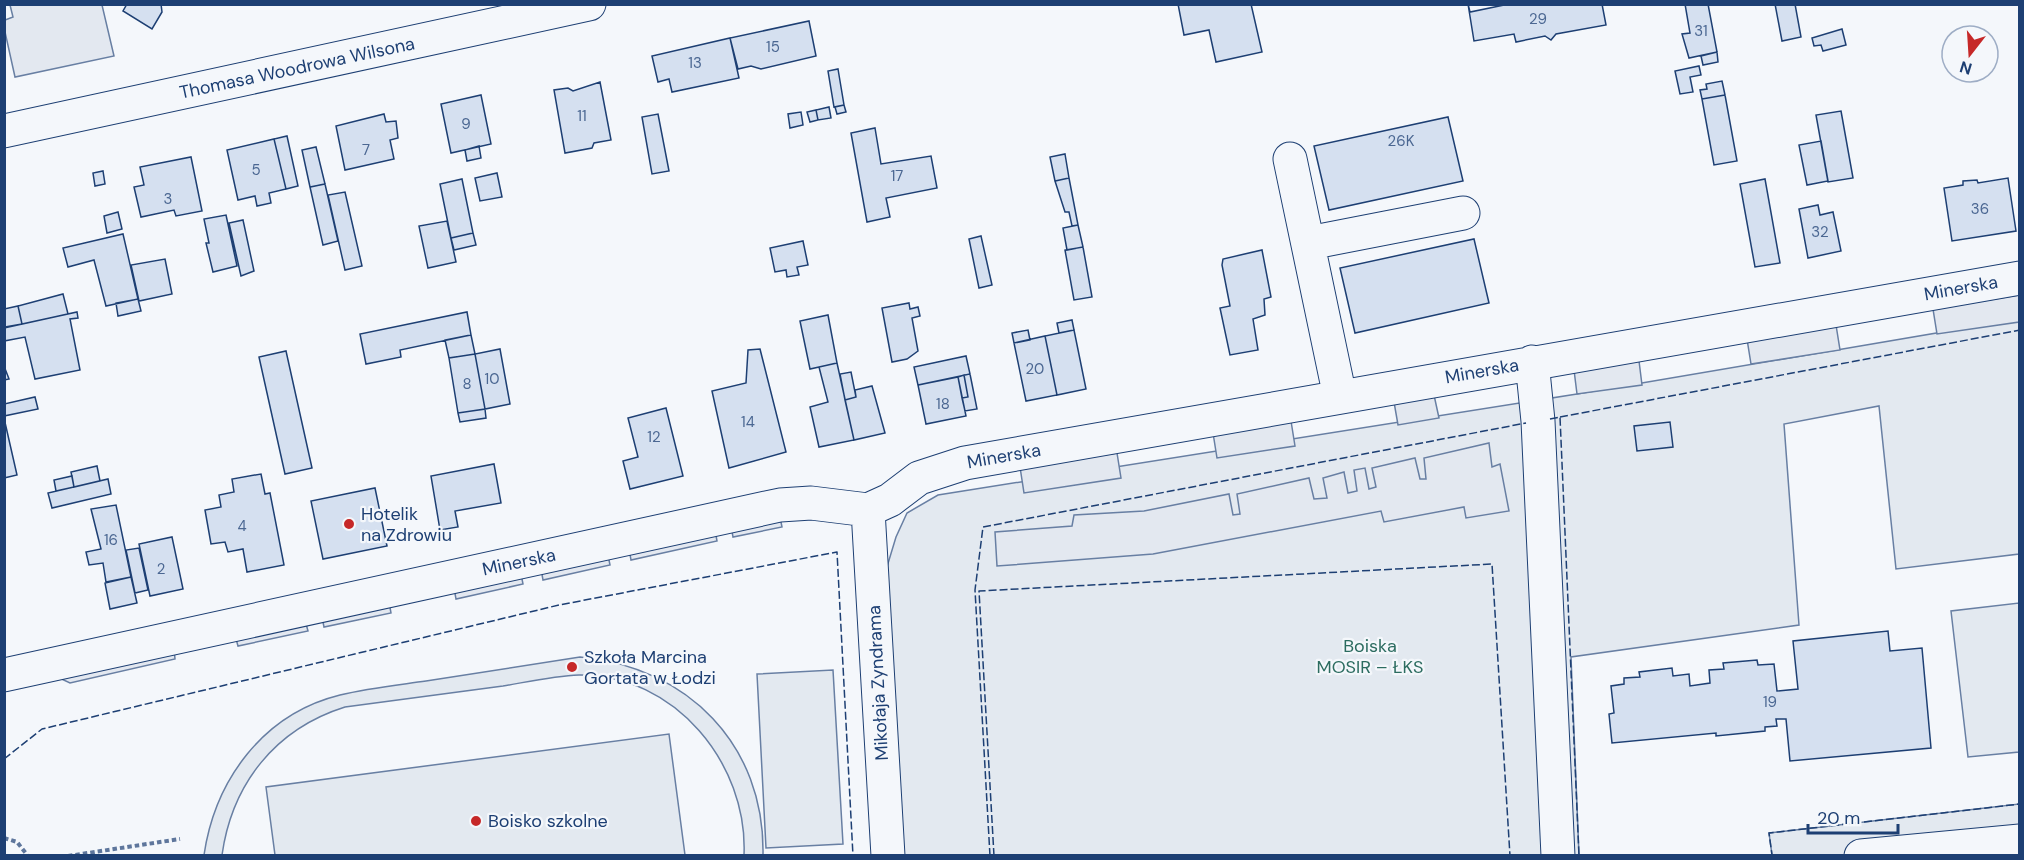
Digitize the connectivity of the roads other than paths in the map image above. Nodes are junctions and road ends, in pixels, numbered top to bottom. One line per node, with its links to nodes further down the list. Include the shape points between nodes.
1 (590, 4): 2 (street, Thomasa Woodrowa Wilsona)
2 (4, 130)
3 (1290, 159): 5 (street)
4 (1463, 213): 5 (street)
5 (1309, 243): 8 (street)
6 (2019, 278): 7 (street, Minerska)
7 (1532, 362): 8 (street, Minerska); 13 (street)
8 (1340, 397): 9 (street, Minerska, via 965,463 919,478 890,500)
9 (868, 510): 10 (street, Minerska, via 811,503 780,505); 12 (street, Mikołaja Zyndrama)
10 (4, 675)
11 (2019, 841): 14 (street)
12 (888, 855)
13 (1558, 855)
14 (1861, 855)

